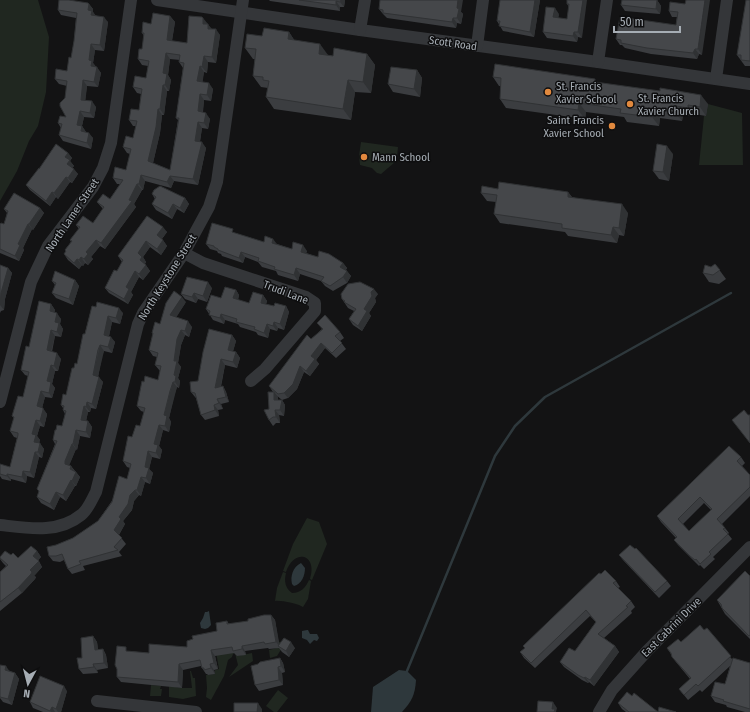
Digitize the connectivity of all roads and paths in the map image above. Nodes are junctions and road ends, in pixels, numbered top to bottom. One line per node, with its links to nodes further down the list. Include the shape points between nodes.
1 (131, 0): 15 (street, North Lamer Street, via 111,144 93,187 48,246 32,282)
2 (157, 0): 7 (street, Scott Road)
3 (365, 0): 8 (street)
4 (483, 0): 9 (street)
5 (607, 0): 10 (street)
6 (727, 0): 11 (street)
7 (242, 6): 8 (street, Scott Road); 13 (street, North Keystone Street, via 217,182 208,207)
8 (360, 30): 9 (street, Scott Road)
9 (477, 46): 10 (street, Scott Road)
10 (598, 62): 11 (street, Scott Road)
11 (716, 79): 12 (street, Scott Road)
12 (750, 84)
13 (184, 253): 14 (street, Trudi Lane, via 203,264 306,297 315,303 315,311 265,369); 16 (street, North Keystone Street, via 138,324 96,492 89,505 81,515 62,525 47,529)
14 (251, 381)
15 (0, 402)
16 (0, 525)
17 (750, 547): 20 (street, East Cabrini Drive, via 647,651 612,690)
18 (96, 701): 19 (street)
19 (196, 712)
20 (598, 712)

